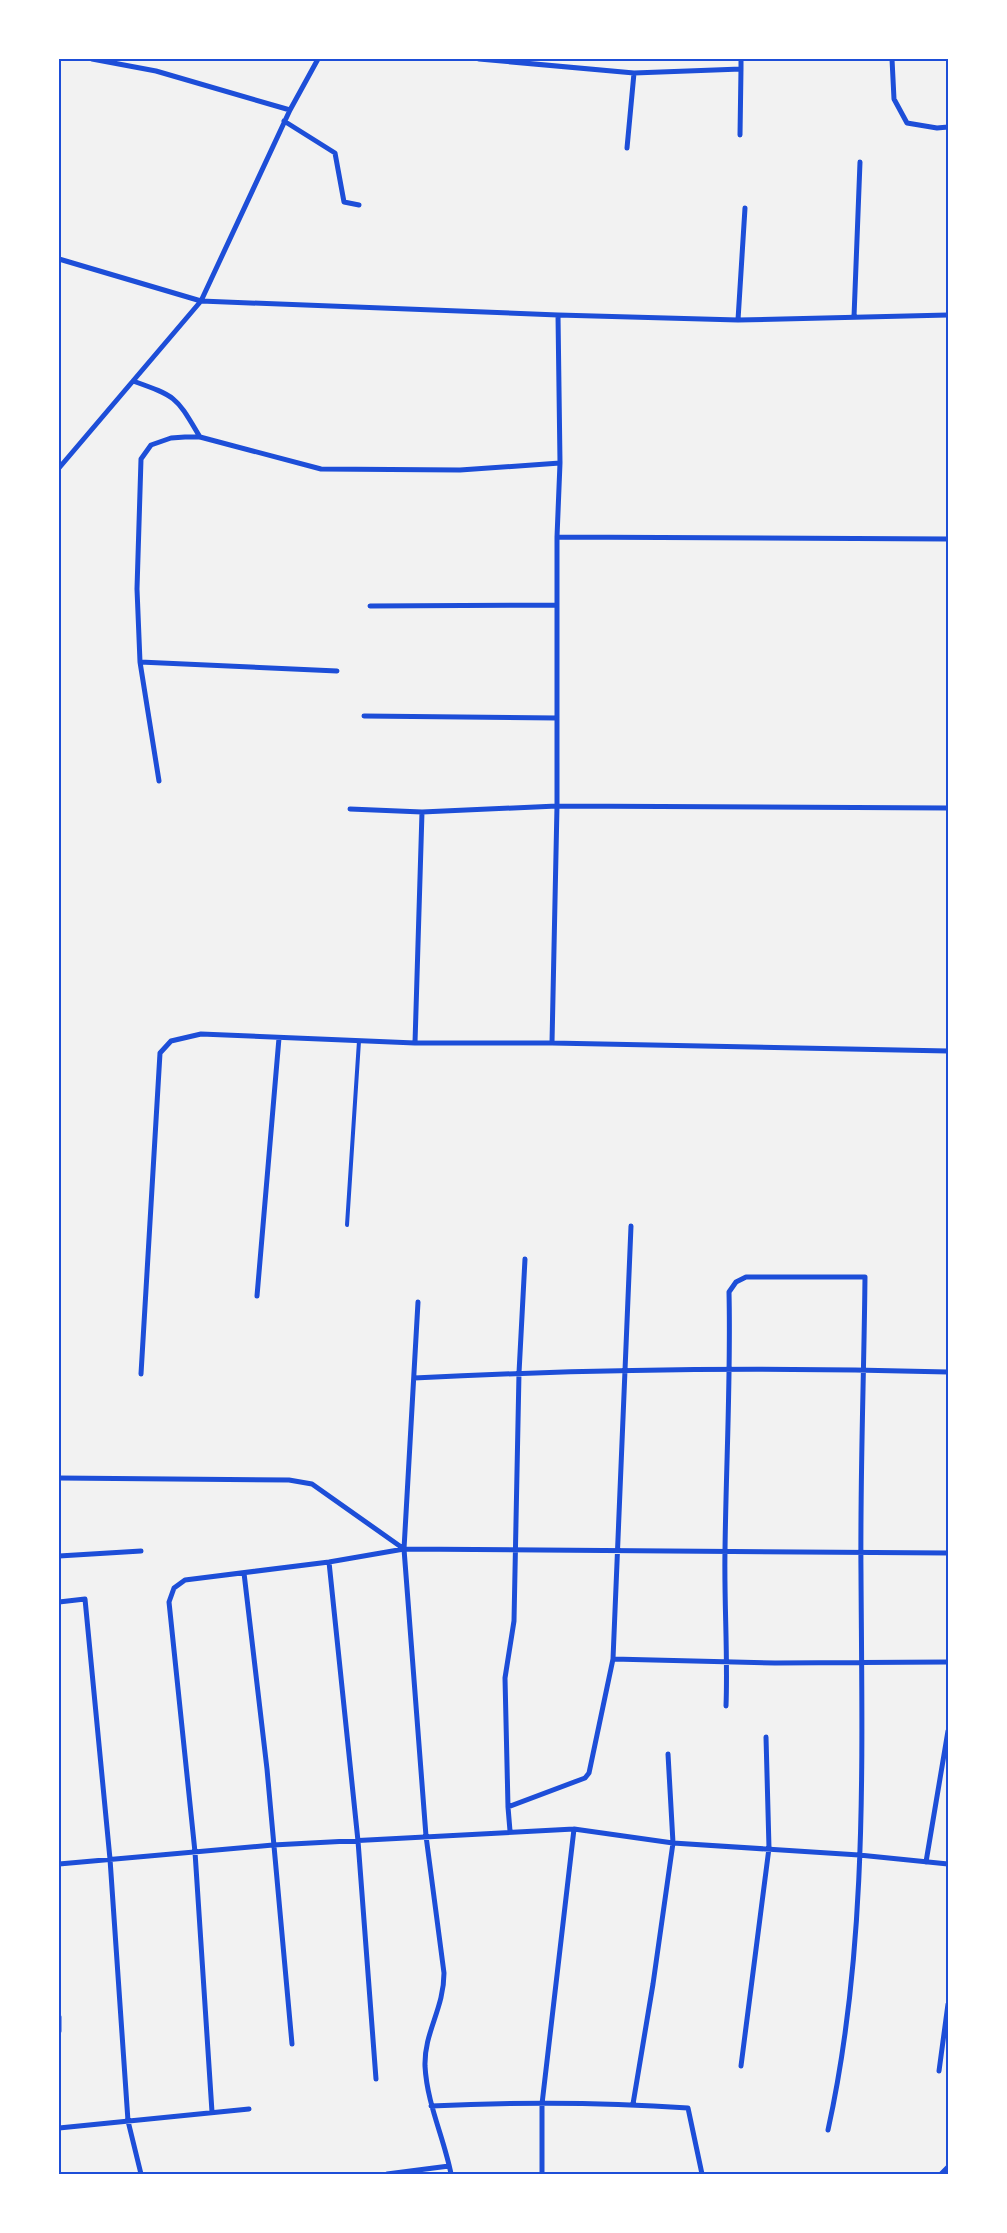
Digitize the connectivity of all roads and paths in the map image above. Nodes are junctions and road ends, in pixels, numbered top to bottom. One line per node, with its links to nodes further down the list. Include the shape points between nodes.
1 (92, 59): 8 (street, via 156,71)
2 (318, 59): 8 (street)
3 (479, 59): 7 (street)
4 (741, 59): 6 (street)
5 (892, 59): 10 (street, via 894,99 907,123)
6 (741, 69): 7 (street); 11 (street)
7 (634, 73): 12 (street)
8 (290, 110): 9 (street)
9 (284, 121): 14 (street, via 335,153 344,202); 17 (street)
10 (948, 127)
11 (740, 135)
12 (627, 148)
13 (860, 162): 20 (street)
14 (359, 205)
15 (745, 208): 21 (street)
16 (59, 258): 17 (street)
17 (201, 300): 18 (street); 22 (street)
18 (558, 315): 21 (street); 24 (street)
19 (948, 315): 20 (street)
20 (854, 317): 21 (street)
21 (738, 320)
22 (133, 381): 23 (street, via 173,396); 25 (street)
23 (200, 437): 24 (street, via 321,469 460,470); 30 (street, via 161,441 151,445 141,459 137,590)
24 (560, 463): 26 (street)
25 (59, 468)
26 (557, 537): 27 (street); 28 (street)
27 (948, 539)
28 (557, 605): 29 (street); 33 (street)
29 (370, 606)
30 (140, 662): 31 (street); 34 (street)
31 (336, 671)
32 (364, 716): 33 (street)
33 (557, 718): 35 (street)
34 (159, 780)
35 (557, 806): 36 (street); 38 (street); 42 (street)
36 (948, 808)
37 (350, 809): 38 (street)
38 (422, 812): 41 (street)
39 (278, 1038): 40 (street); 47 (street); 54 (street, via 201,1034 171,1041 160,1053)
40 (359, 1041): 41 (street); 44 (lane)
41 (415, 1043): 42 (street)
42 (552, 1043): 43 (street)
43 (948, 1050)
44 (347, 1225)
45 (631, 1226): 51 (street)
46 (525, 1259): 53 (street)
47 (257, 1296)
48 (418, 1302): 55 (street)
49 (731, 1370): 50 (street); 50 (street, via 729,1292 736,1282 746,1277 865,1277); 51 (street); 62 (street)
50 (864, 1370): 52 (street); 61 (street)
51 (626, 1372): 53 (street); 60 (street)
52 (948, 1372)
53 (519, 1373): 55 (street); 58 (street)
54 (141, 1374)
55 (414, 1378): 57 (street)
56 (59, 1478): 57 (street, via 289,1480 312,1484)
57 (404, 1549): 58 (street); 65 (street); 79 (street)
58 (516, 1549): 60 (street); 76 (street, via 514,1621 505,1678)
59 (141, 1551): 64 (street)
60 (620, 1551): 62 (street); 68 (street)
61 (860, 1551): 62 (street); 63 (street); 70 (street)
62 (725, 1552): 69 (street)
63 (948, 1553)
64 (59, 1556)
65 (329, 1562): 66 (street); 80 (street)
66 (244, 1573): 82 (street); 84 (street, via 185,1580 174,1588 169,1602)
67 (59, 1602): 86 (street, via 85,1599)
68 (613, 1659): 69 (street); 76 (street, via 589,1773 578,1781)
69 (728, 1661): 70 (street); 72 (street)
70 (861, 1662): 71 (street); 85 (street)
71 (948, 1662)
72 (726, 1706)
73 (948, 1731): 87 (street)
74 (766, 1737): 83 (street)
75 (668, 1754): 81 (street)
76 (508, 1808): 78 (street)
77 (574, 1829): 78 (street); 81 (street); 97 (street)
78 (510, 1831): 79 (street)
79 (426, 1836): 80 (street); 99 (street, via 444,1973 444,1990 428,2036 425,2065)
80 (358, 1842): 82 (street); 96 (street)
81 (673, 1843): 83 (street); 98 (street)
82 (273, 1845): 84 (street); 93 (street)
83 (769, 1848): 85 (street); 94 (street)
84 (195, 1852): 86 (street); 101 (street)
85 (859, 1855): 87 (street); 104 (street, via 853,1971)
86 (110, 1859): 88 (street); 102 (street)
87 (926, 1862): 89 (street)
88 (59, 1864)
89 (948, 1864)
90 (948, 2004): 95 (street)
91 (59, 2018): 92 (street)
92 (59, 2031)
93 (292, 2044)
94 (741, 2066)
95 (939, 2071)
96 (376, 2079)
97 (542, 2104): 98 (street); 99 (street); 110 (street)
98 (633, 2104): 111 (street, via 688,2108)
99 (431, 2106): 105 (street)
100 (250, 2109): 101 (street)
101 (212, 2112): 102 (street)
102 (128, 2120): 103 (street); 107 (street)
103 (59, 2128)
104 (828, 2130)
105 (449, 2166): 108 (street); 109 (street)
106 (948, 2167): 112 (street)
107 (141, 2174)
108 (387, 2174)
109 (451, 2174)
110 (542, 2174)
111 (702, 2174)
112 (941, 2174)

